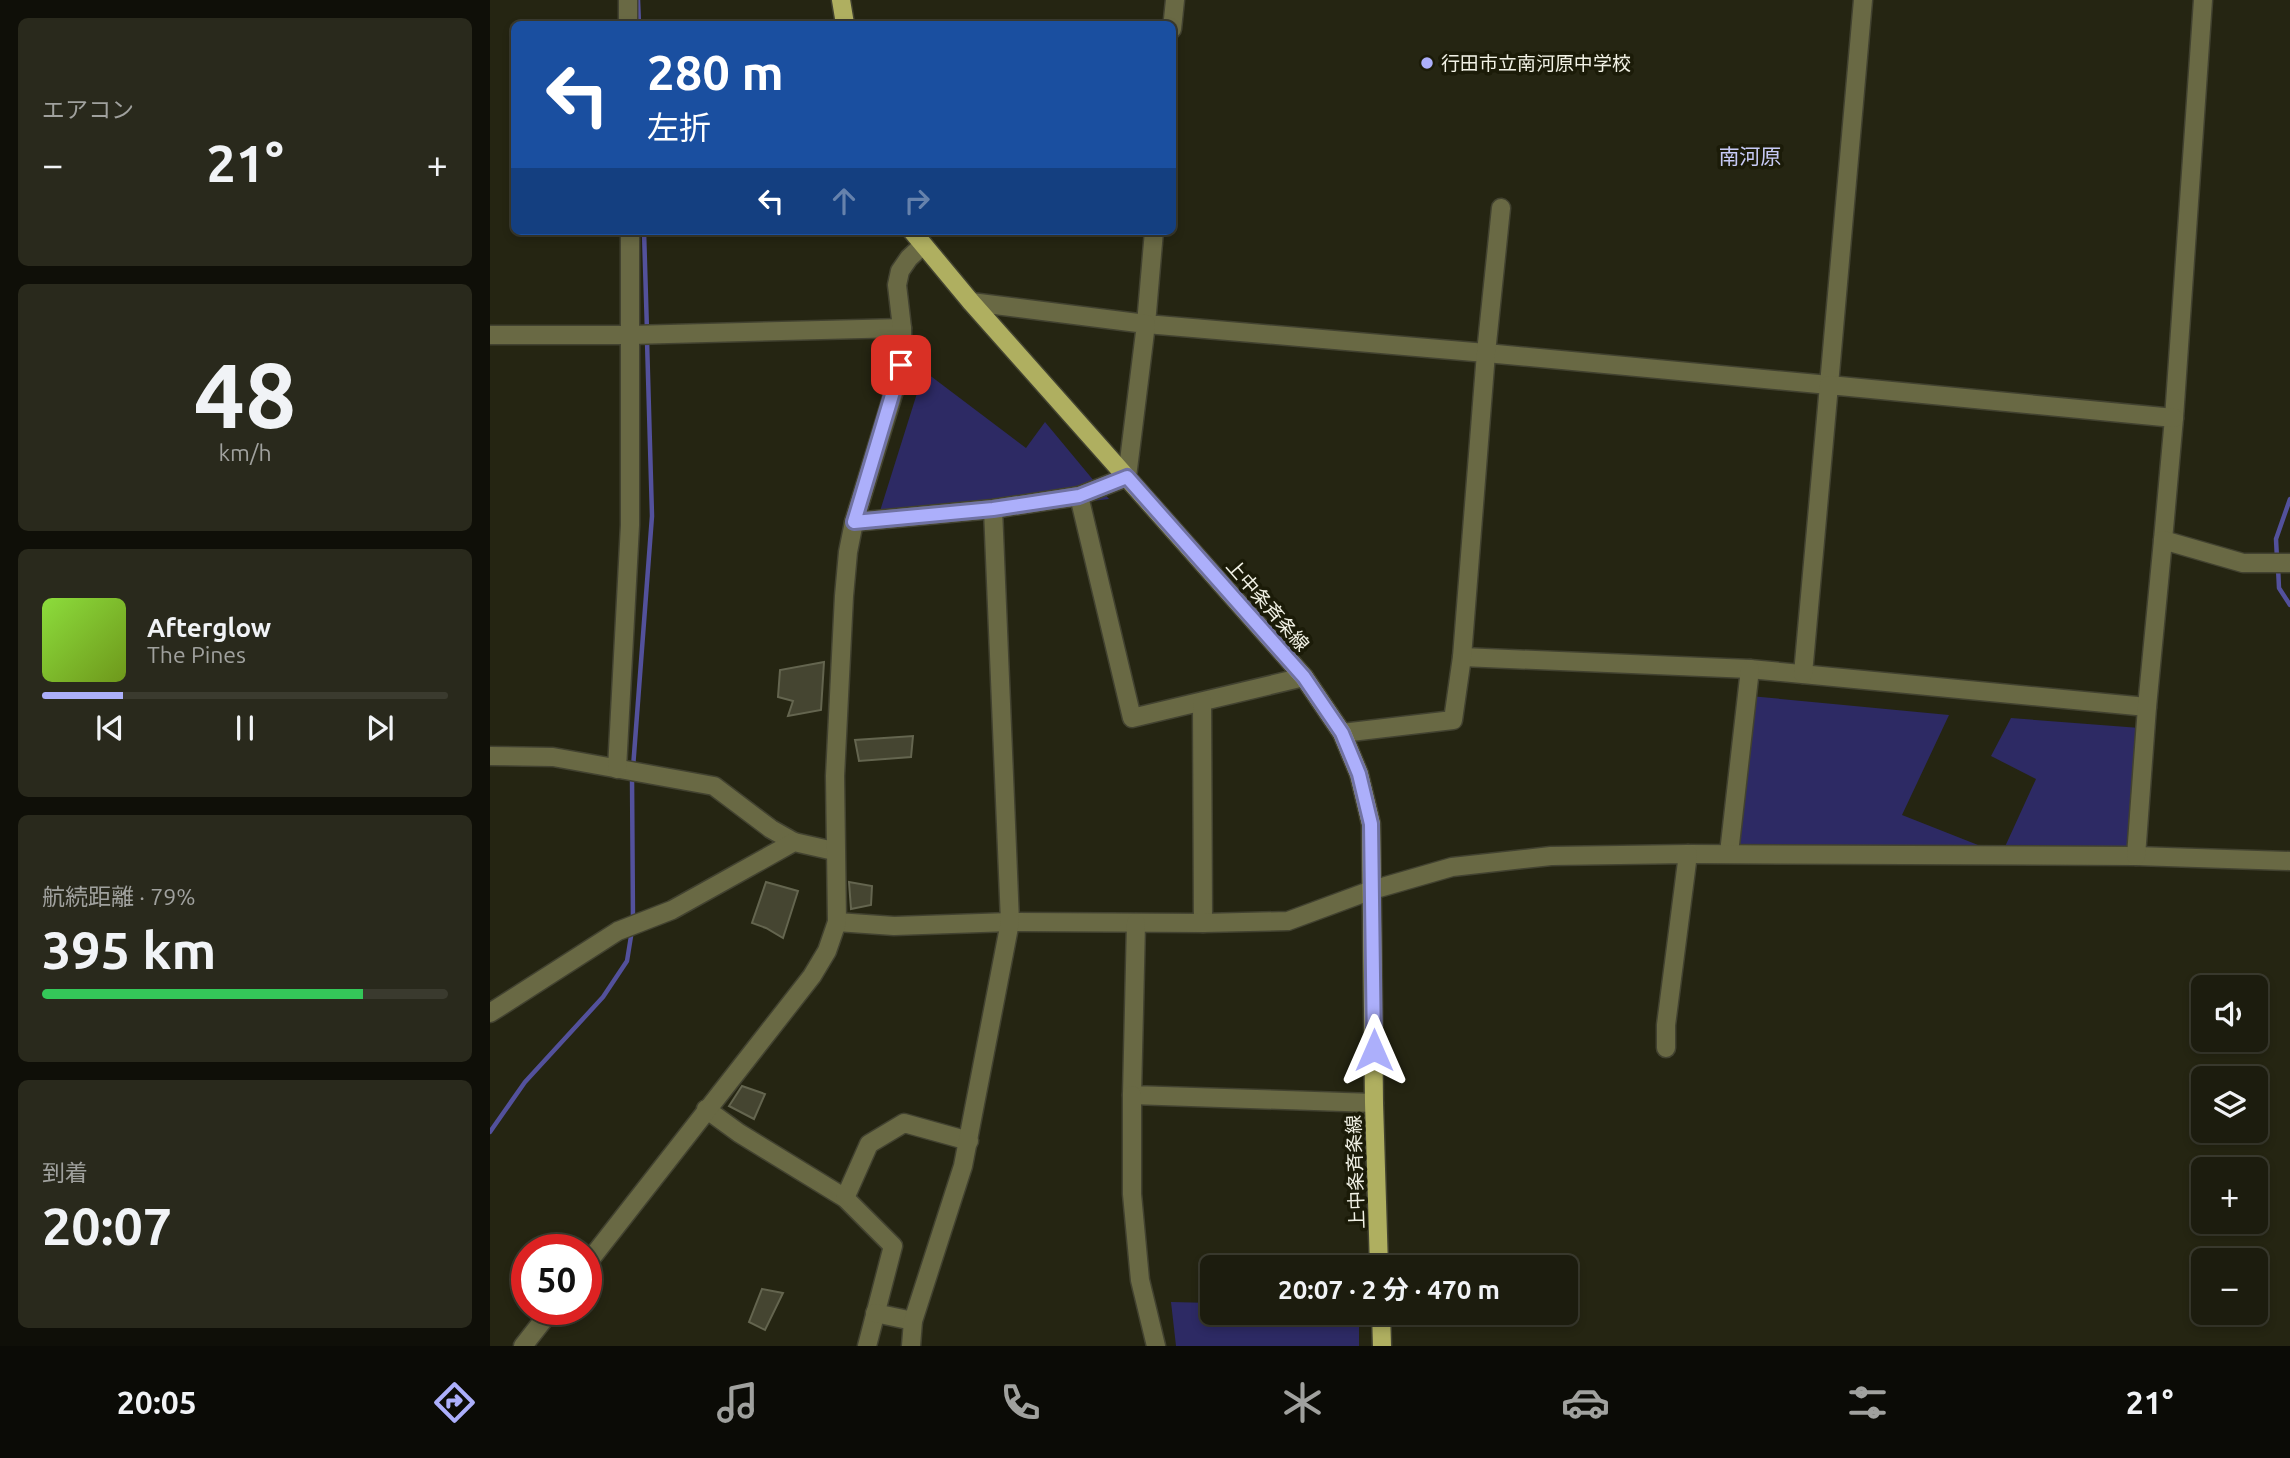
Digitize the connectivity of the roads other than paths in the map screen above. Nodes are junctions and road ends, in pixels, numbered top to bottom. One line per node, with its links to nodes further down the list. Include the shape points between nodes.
1 (628, 0): 6 (street)
2 (841, 0): 7 (main road)
3 (1175, 0): 8 (street)
4 (1863, 0): 19 (street)
5 (2203, 0): 20 (street)
6 (628, 21)
7 (844, 21)
8 (1173, 21)
9 (1501, 208): 18 (street)
10 (630, 235): 17 (street)
11 (1154, 235): 14 (street)
12 (918, 238): 13 (main road, 上中条斉条線); 15 (street, via 897,285)
13 (971, 302): 14 (street); 21 (main road, 上中条斉条線)
14 (1146, 324): 18 (street); 21 (street)
15 (901, 328): 17 (street); 24 (street, via 901,365)
16 (490, 335): 17 (street)
17 (631, 335): 35 (street, via 630,525)
18 (1486, 353): 19 (street); 27 (street)
19 (1829, 385): 20 (street); 29 (street)
20 (2174, 418): 25 (street)
21 (1127, 477): 22 (street); 30 (main road, 上中条斉条線)
22 (1079, 496): 23 (street); 31 (street, via 1132,718)
23 (993, 509): 24 (street); 44 (street)
24 (854, 522): 37 (street, via 844,596)
25 (2163, 540): 26 (street, via 2243,563); 32 (street)
26 (2290, 564)
27 (1462, 657): 28 (street); 33 (street, via 1453,720)
28 (1750, 669): 29 (street); 38 (street)
29 (1803, 674): 32 (street)
30 (1304, 677): 31 (street); 33 (main road, 上中条斉条線)
31 (1202, 702): 46 (street)
32 (2147, 707): 40 (street)
33 (1342, 733): 42 (main road, 上中条斉条線, via 1359,774 1371,824)
34 (490, 756): 35 (street, via 553,757)
35 (617, 769): 36 (street, via 715,786)
36 (794, 842): 37 (street); 47 (street, via 671,909 618,931)
37 (834, 851): 43 (street)
38 (1729, 853): 39 (street); 40 (street)
39 (1688, 854): 42 (street, via 1551,856 1452,867); 48 (street)
40 (2136, 856): 41 (street)
41 (2290, 861)
42 (1373, 890): 46 (street, via 1288,921); 50 (main road, 上中条斉条線)
43 (837, 922): 44 (street, via 894,926); 51 (street, via 812,976)
44 (1010, 922): 45 (street); 52 (street)
45 (1136, 923): 46 (street); 49 (street)
46 (1203, 923)
47 (490, 1013)
48 (1666, 1048)
49 (1132, 1095): 50 (street); 63 (street, via 1132,1194 1140,1280)
50 (1374, 1103): 55 (main road, 上中条斉条線)
51 (706, 1109): 53 (street); 54 (street)
52 (969, 1141): 53 (street, via 904,1123 869,1144); 57 (street)
53 (845, 1198): 56 (street, via 892,1246)
54 (602, 1244)
55 (1379, 1255)
56 (875, 1313): 57 (street); 61 (street)
57 (913, 1321): 62 (street)
58 (539, 1325): 60 (street)
59 (1381, 1325): 64 (main road)
60 (523, 1346)
61 (867, 1346)
62 (911, 1346)
63 (1156, 1346)
64 (1382, 1346)

